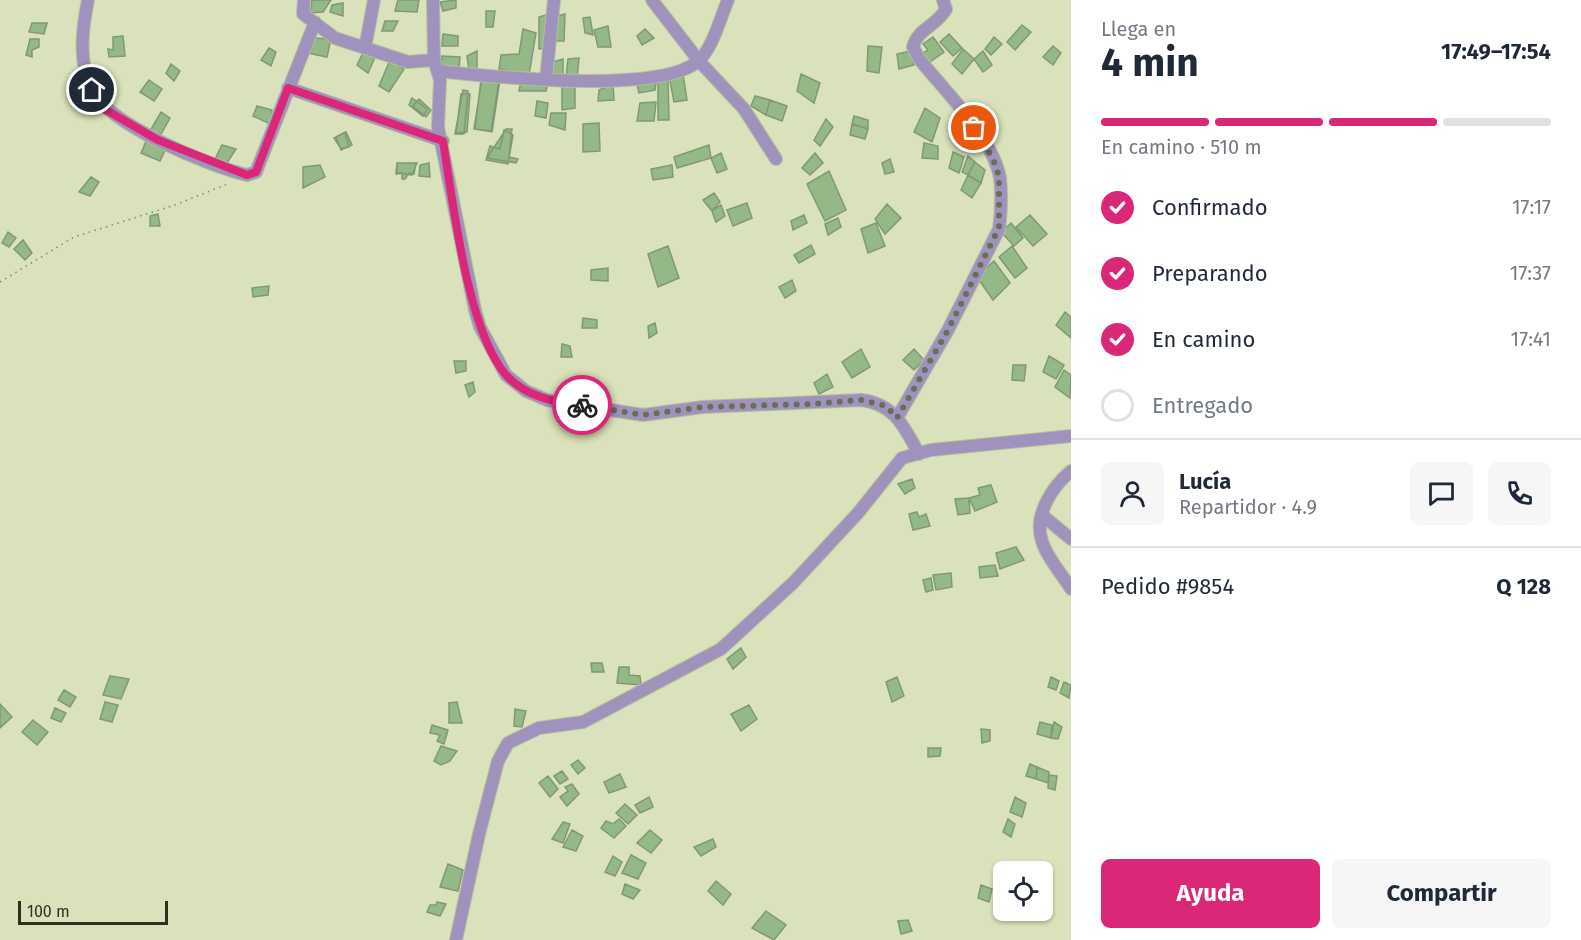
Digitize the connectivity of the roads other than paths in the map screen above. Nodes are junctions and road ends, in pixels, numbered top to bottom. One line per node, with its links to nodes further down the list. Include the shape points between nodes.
1 (88, 0): 14 (street, via 82,57 92,90 106,110 158,140 247,175 256,172)
2 (304, 0): 9 (street, via 303,14)
3 (374, 0): 10 (street)
4 (433, 0): 12 (street)
5 (554, 0): 13 (street)
6 (652, 0): 11 (street)
7 (728, 0): 11 (street)
8 (943, 0): 17 (street, via 943,15 915,39 913,47 993,159 999,176 1001,210 999,228 984,259)
9 (315, 22): 10 (street, via 335,38); 14 (street)
10 (365, 48): 12 (street, via 408,62)
11 (699, 61): 13 (street, via 687,68 641,79); 16 (street, via 744,109)
12 (436, 65): 13 (street, via 516,79); 15 (street, via 441,80 438,127)
13 (546, 79)
14 (288, 88): 15 (street)
15 (443, 141): 17 (street, via 480,327 506,375 526,391 547,400 643,415 704,407 861,400 886,406)
16 (776, 159)
17 (897, 418): 19 (street)
18 (1071, 436): 19 (street)
19 (919, 454): 24 (street, via 902,458 793,583 721,648 583,722 539,728 508,743 498,761 478,834)
20 (1071, 471): 21 (street, via 1057,483)
21 (1042, 514): 22 (street); 23 (street, via 1042,541)
22 (1071, 539)
23 (1071, 589)
24 (456, 940)

